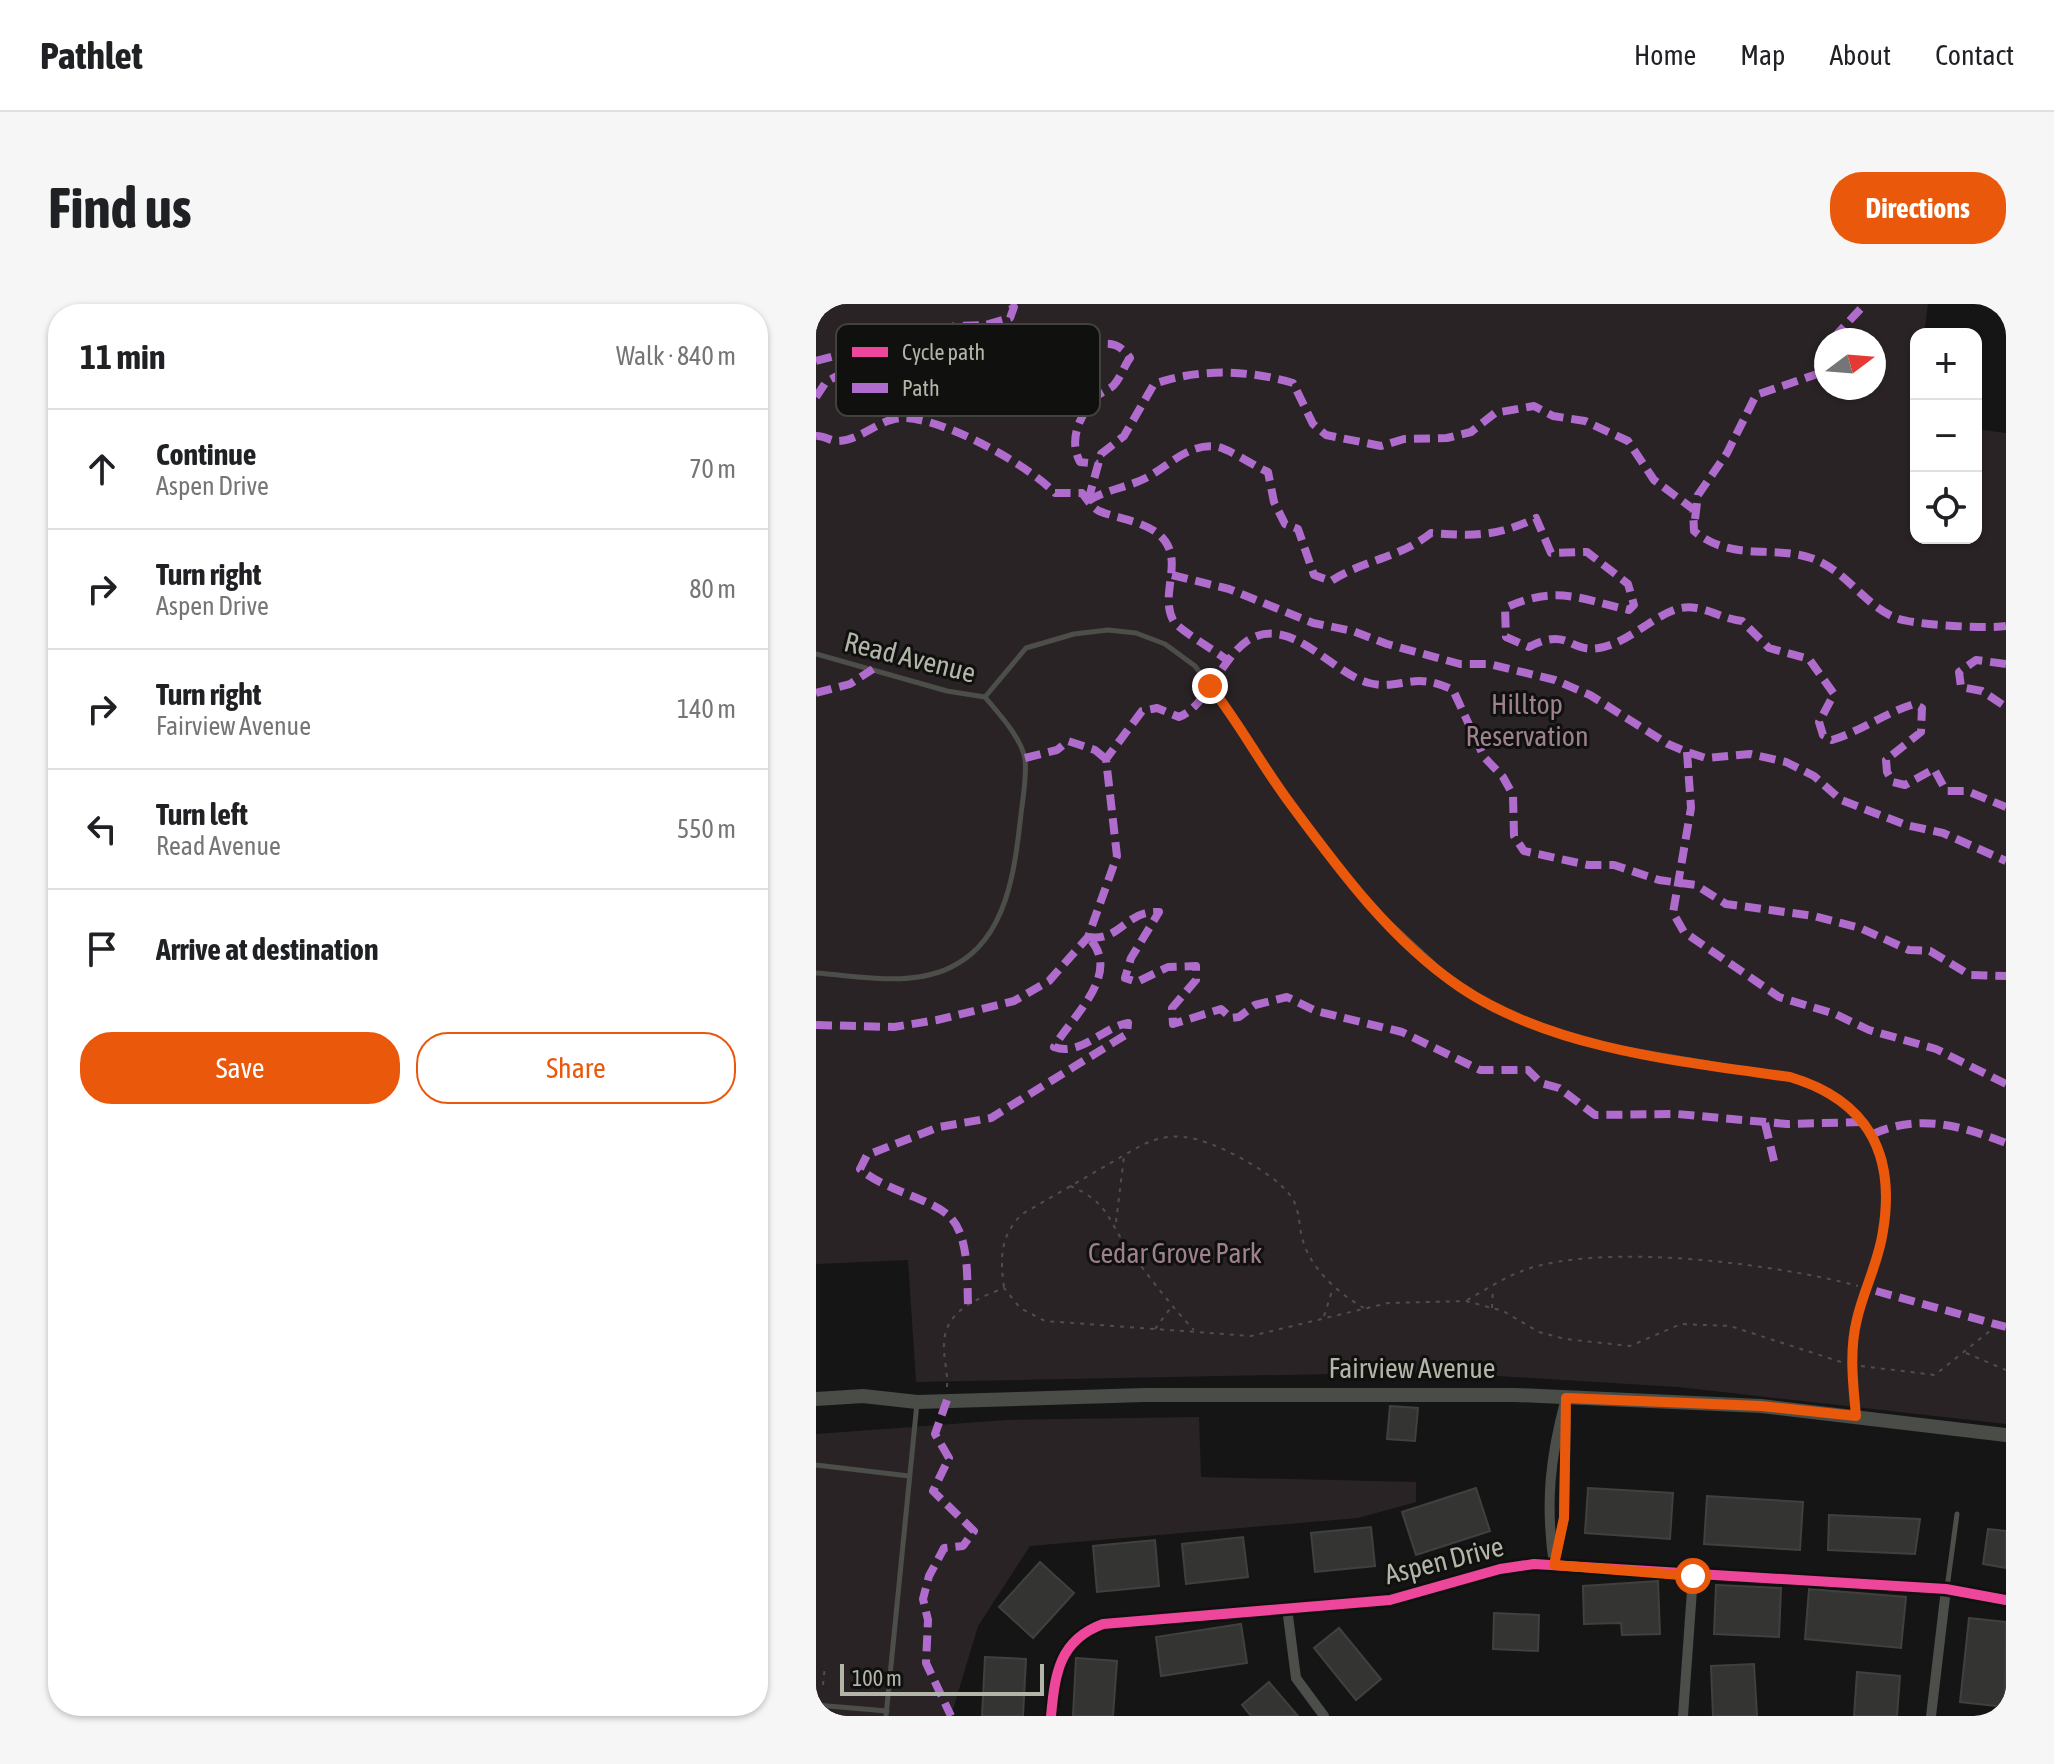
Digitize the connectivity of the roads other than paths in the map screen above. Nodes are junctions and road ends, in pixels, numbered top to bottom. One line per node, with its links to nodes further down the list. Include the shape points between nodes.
1 (816, 654): 2 (lane, Read Avenue)
2 (985, 697): 3 (lane, via 1025,758 1008,897 983,942 957,965 932,975); 7 (lane, Read Avenue, via 1026,648 1046,642 1108,630 1165,644 1195,666 1217,694 1289,803 1362,897 1459,987 1514,1018 1585,1042 1790,1077 1815,1084 1845,1105 1865,1122 1884,1159 1883,1230 1857,1318 1851,1364)
3 (816, 973)
4 (1566, 1398): 6 (main road, Fairview Avenue, via 1298,1394); 7 (main road, Fairview Avenue, via 1761,1406); 12 (street, via 1564,1518); 12 (street, via 1552,1451 1547,1518)
5 (816, 1399): 6 (main road, Fairview Avenue, via 863,1396)
6 (917, 1402): 10 (lane)
7 (1856, 1416): 8 (main road, Fairview Avenue)
8 (2006, 1435)
9 (816, 1465): 10 (lane)
10 (909, 1476): 18 (lane)
11 (1957, 1514): 14 (lane)
12 (1554, 1565): 13 (street, Aspen Drive); 16 (street, Aspen Drive, via 1500,1569 1390,1600)
13 (1693, 1576): 14 (street, Aspen Drive); 21 (street)
14 (1946, 1589): 15 (street, Aspen Drive); 22 (street)
15 (2006, 1600)
16 (1287, 1608): 19 (street, Aspen Drive, via 1093,1628 1075,1640 1058,1664); 20 (street, via 1296,1678)
17 (816, 1705): 18 (lane)
18 (886, 1713)
19 (1051, 1716)
20 (1324, 1716)
21 (1683, 1716)
22 (1931, 1716)

